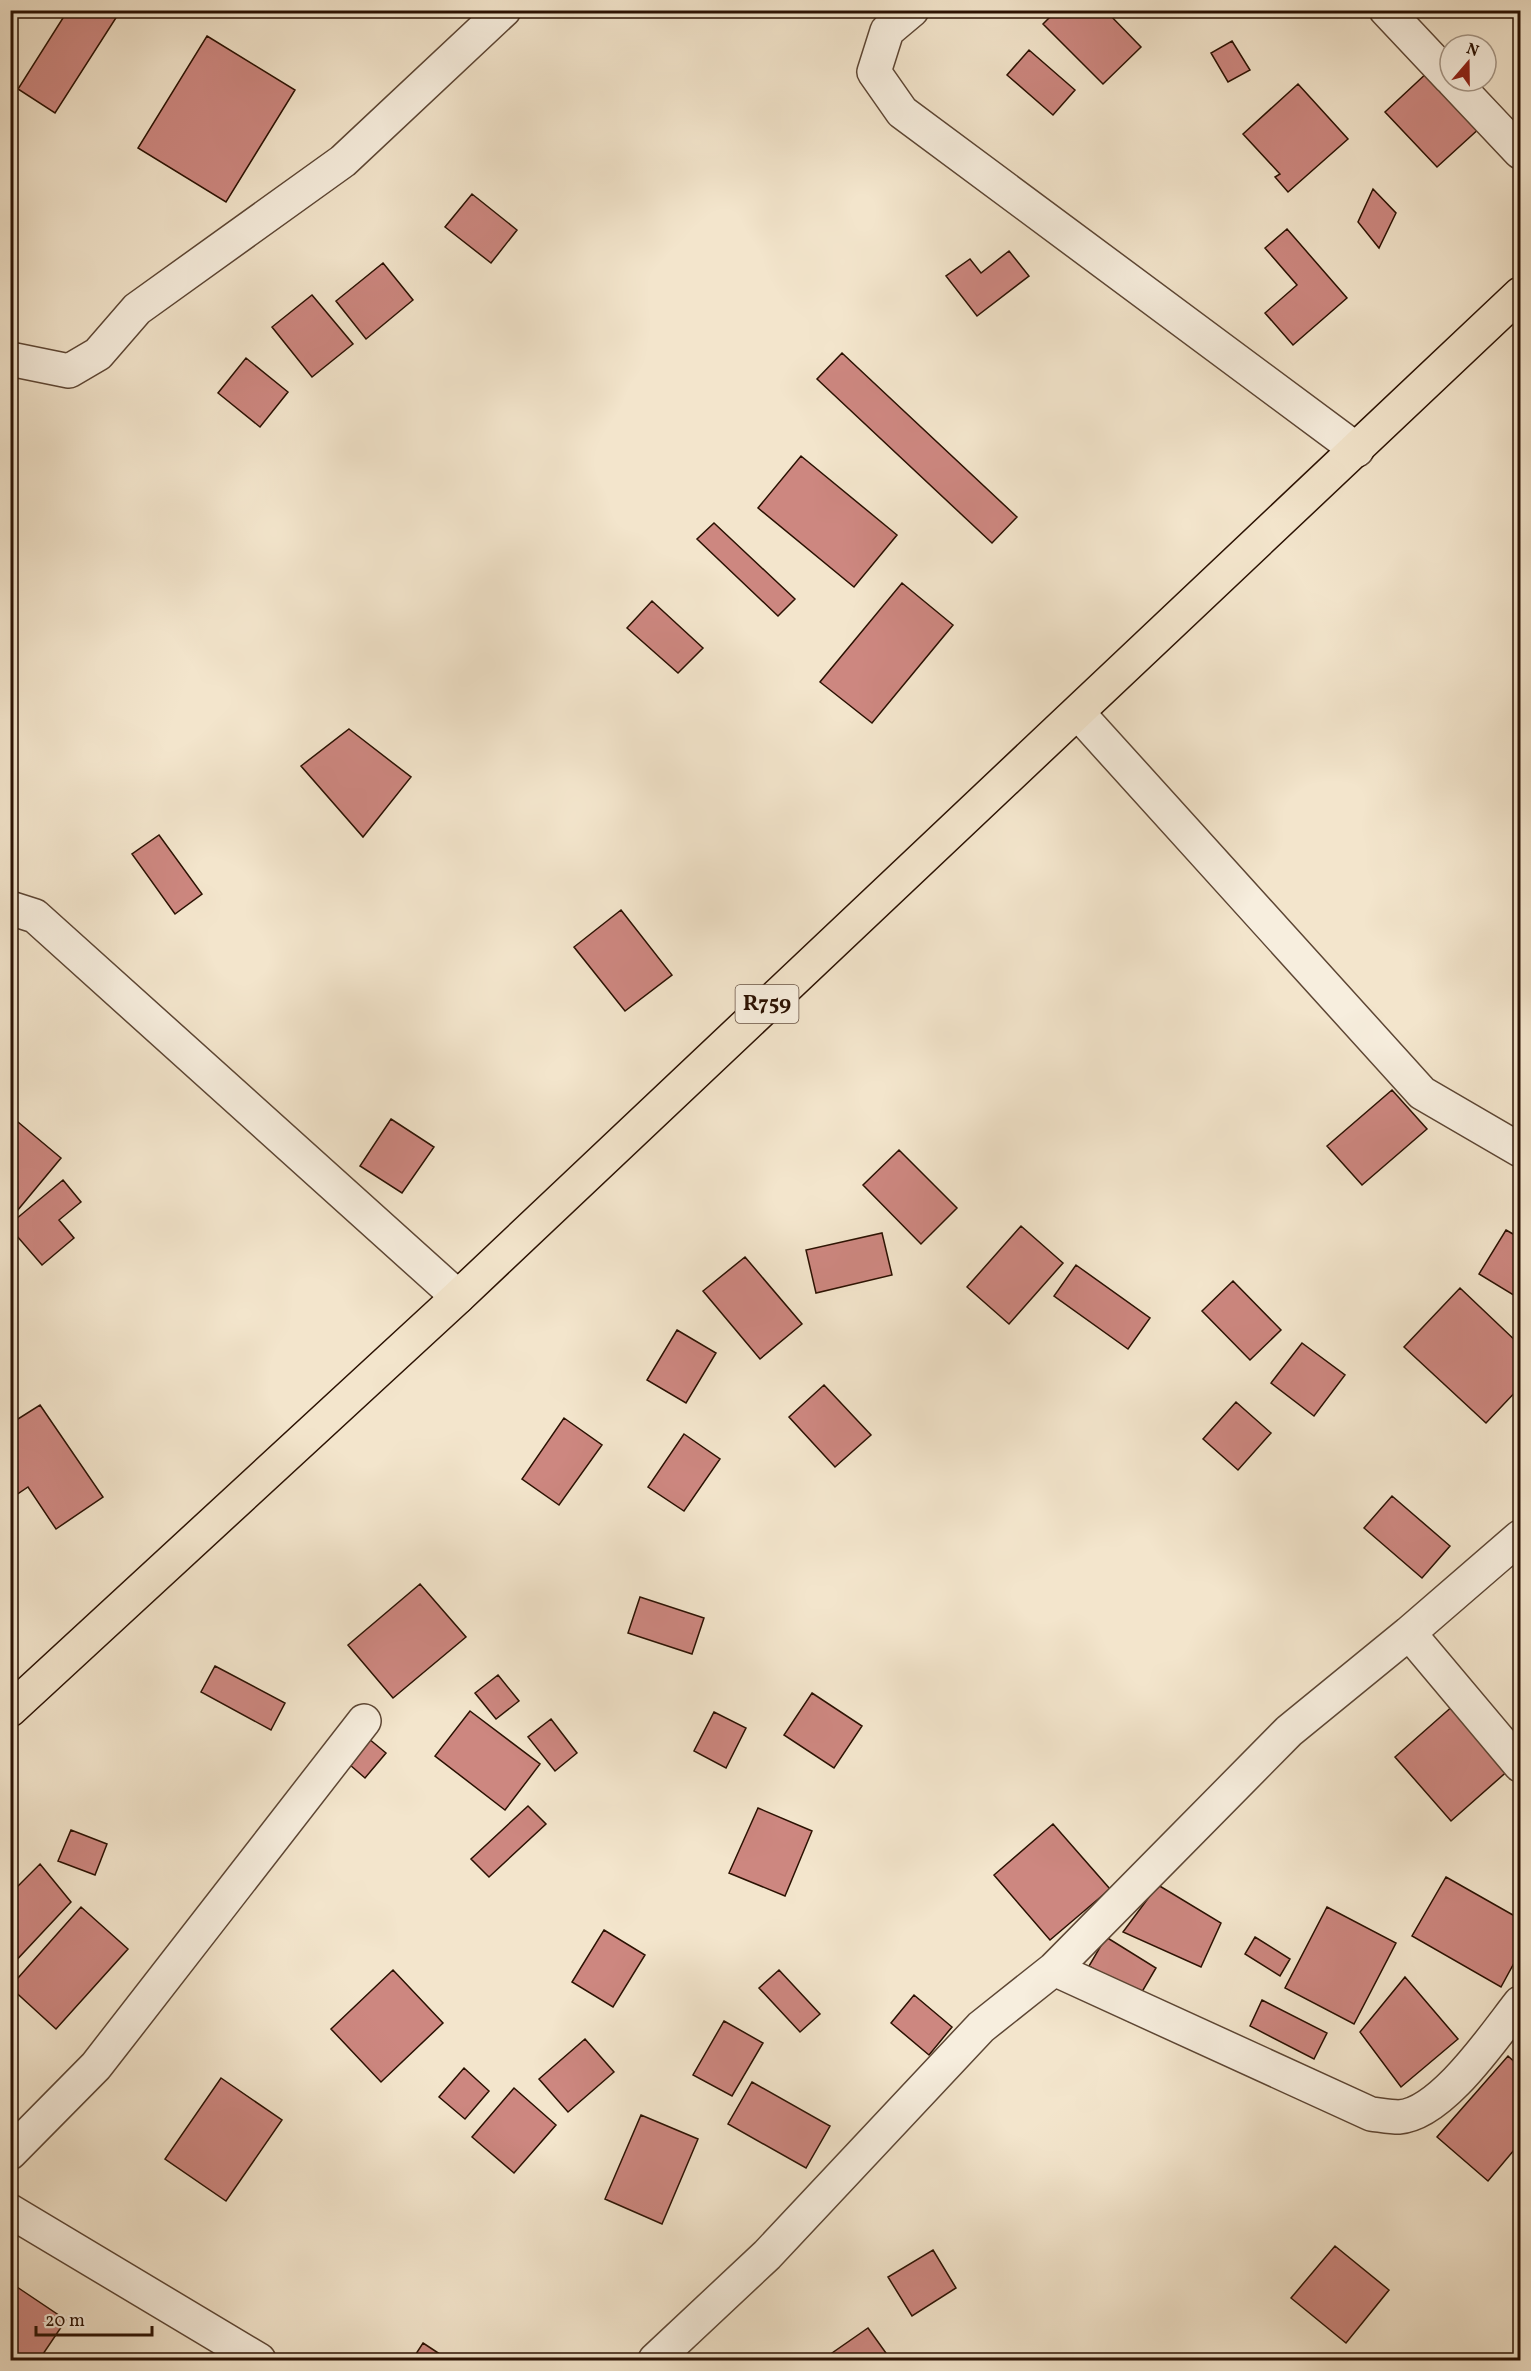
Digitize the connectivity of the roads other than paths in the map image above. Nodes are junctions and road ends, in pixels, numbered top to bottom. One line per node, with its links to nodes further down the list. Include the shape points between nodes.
1 (504, 10): 8 (street, via 343,161 137,309 98,354 69,371)
2 (912, 10): 9 (street, via 887,31 874,72 902,112)
3 (1386, 10): 4 (street)
4 (1438, 65)
5 (1464, 93): 6 (street)
6 (1521, 152)
7 (1521, 294): 9 (main road, R759)
8 (10, 359)
9 (1357, 450): 10 (main road, R759)
10 (1078, 713): 12 (street, via 1422,1093); 13 (main road, R759)
11 (10, 908): 13 (street, via 35,916)
12 (1521, 1150)
13 (458, 1298): 16 (main road, R759)
14 (1521, 1537): 15 (street)
15 (1409, 1633): 18 (street); 19 (street, via 1289,1731)
16 (10, 1710)
17 (364, 1721): 21 (street, via 96,2066)
18 (1521, 1765)
19 (1054, 1969): 20 (street, via 1371,2114 1400,2117 1428,2107 1457,2081); 24 (street, via 981,2027 767,2255)
20 (1521, 2003)
21 (10, 2153)
22 (10, 2211): 23 (street)
23 (259, 2361)
24 (655, 2361)

